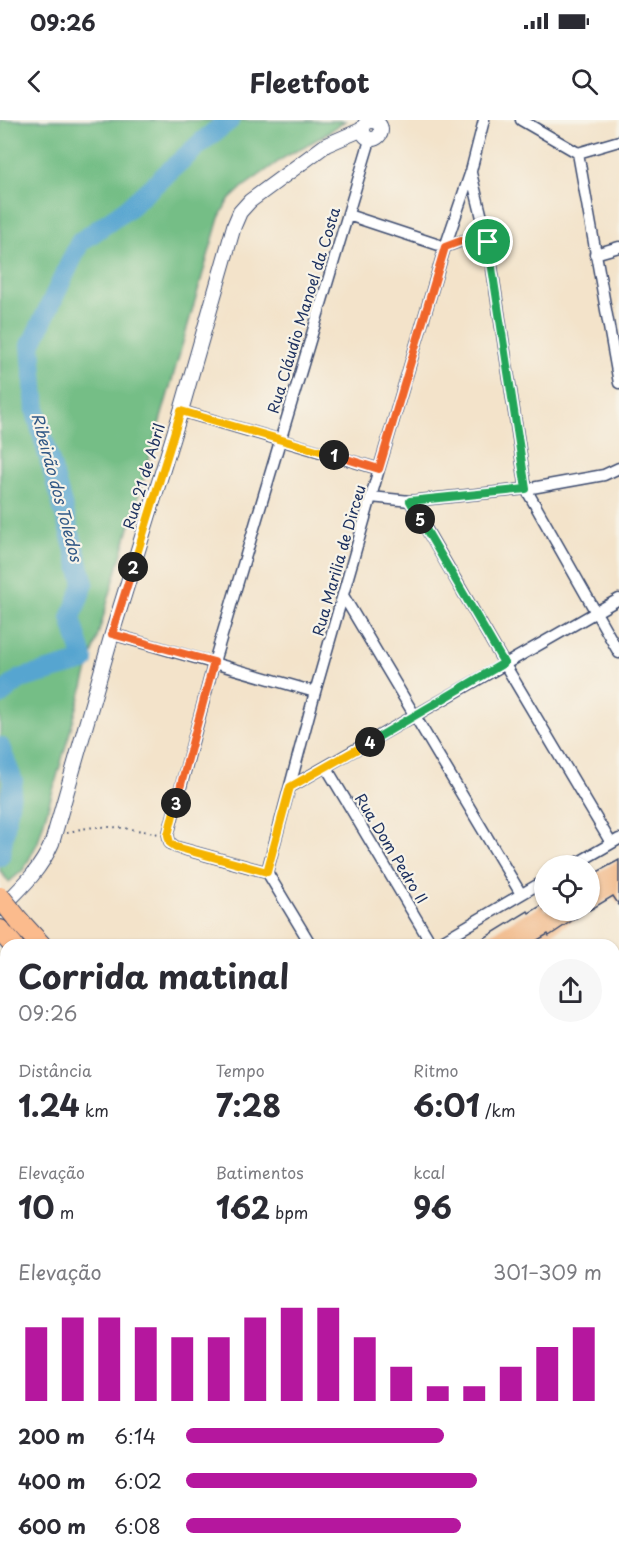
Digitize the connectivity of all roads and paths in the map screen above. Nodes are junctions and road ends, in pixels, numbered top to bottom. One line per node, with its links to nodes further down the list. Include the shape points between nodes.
1 (484, 120): 7 (street, Rua Marilia de Dirceu)
2 (520, 120): 6 (street)
3 (375, 121): 4 (street, via 382,133 379,137)
4 (366, 135): 10 (street, Rua Cláudio Manoel da Costa); 17 (street, Rua 21 de Abril, via 326,145 240,212)
5 (619, 141): 6 (street)
6 (578, 153): 14 (street)
7 (471, 171): 8 (street, Rua Marilia de Dirceu); 9 (street)
8 (463, 194): 9 (street); 12 (street, Rua Marilia de Dirceu)
9 (477, 196): 11 (street)
10 (348, 215): 12 (street); 18 (street, Rua Cláudio Manoel da Costa)
11 (488, 242): 12 (street, via 461,241); 21 (street)
12 (445, 247): 20 (street, Rua Marilia de Dirceu)
13 (619, 248): 14 (street)
14 (595, 254): 15 (street)
15 (616, 357): 16 (street)
16 (619, 383)
17 (181, 411): 18 (street); 27 (street, Rua 21 de Abril)
18 (281, 440): 20 (street); 29 (street, Rua Cláudio Manoel da Costa)
19 (619, 468): 21 (street, via 604,475)
20 (379, 469): 22 (street, Rua Marilia de Dirceu)
21 (526, 489): 23 (street); 26 (street)
22 (371, 497): 23 (street); 24 (street, Rua Marilia de Dirceu)
23 (410, 501): 30 (street)
24 (344, 597): 31 (street, Rua Marilia de Dirceu); 32 (street)
25 (619, 599): 26 (street)
26 (596, 612): 28 (street); 30 (street)
27 (112, 634): 29 (street); 36 (street, Rua 21 de Abril)
28 (619, 653)
29 (214, 662): 31 (street); 35 (street, Rua Cláudio Manoel da Costa)
30 (504, 663): 32 (street); 37 (street)
31 (315, 692): 34 (street, Rua Marilia de Dirceu)
32 (415, 717): 33 (street); 41 (street)
33 (326, 767): 34 (street); 46 (street, Rua Dom Pedro II)
34 (290, 787): 39 (street, Rua Marilia de Dirceu)
35 (168, 835): 36 (path, via 105,827); 39 (street, via 176,847)
36 (54, 837): 43 (street, Rua 21 de Abril, via 34,876)
37 (615, 841): 38 (street)
38 (591, 855)
39 (267, 872): 45 (street)
40 (534, 887): 41 (street)
41 (521, 894): 47 (street)
42 (0, 897): 44 (highway, bridge)
43 (0, 909)
44 (36, 939)
45 (307, 939)
46 (430, 939)
47 (444, 939)

